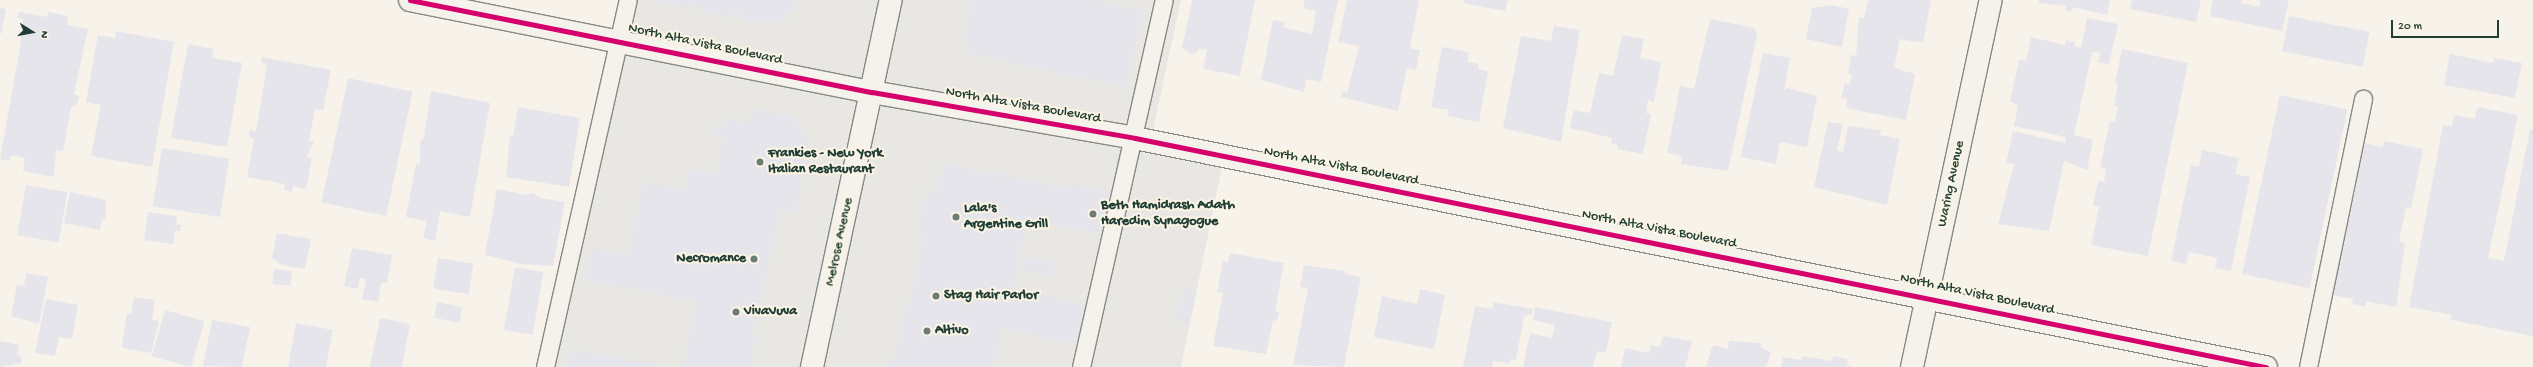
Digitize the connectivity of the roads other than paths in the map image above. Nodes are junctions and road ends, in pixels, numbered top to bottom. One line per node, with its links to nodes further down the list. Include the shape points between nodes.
1 (410, 0): 6 (street, North Alta Vista Boulevard)
2 (628, 0): 6 (lane)
3 (892, 0): 7 (street, Melrose Avenue)
4 (1164, 0): 9 (lane)
5 (1991, 0): 10 (street, Waring Avenue)
6 (619, 39): 7 (street, North Alta Vista Boulevard); 11 (lane)
7 (872, 92): 9 (street, North Alta Vista Boulevard); 12 (street, Melrose Avenue)
8 (2363, 99): 16 (lane)
9 (1134, 138): 10 (street, North Alta Vista Boulevard); 13 (lane)
10 (1926, 296): 14 (street, Waring Avenue); 15 (street, North Alta Vista Boulevard)
11 (545, 367)
12 (812, 367)
13 (1082, 367)
14 (1912, 367)
15 (2266, 367)
16 (2308, 367)

